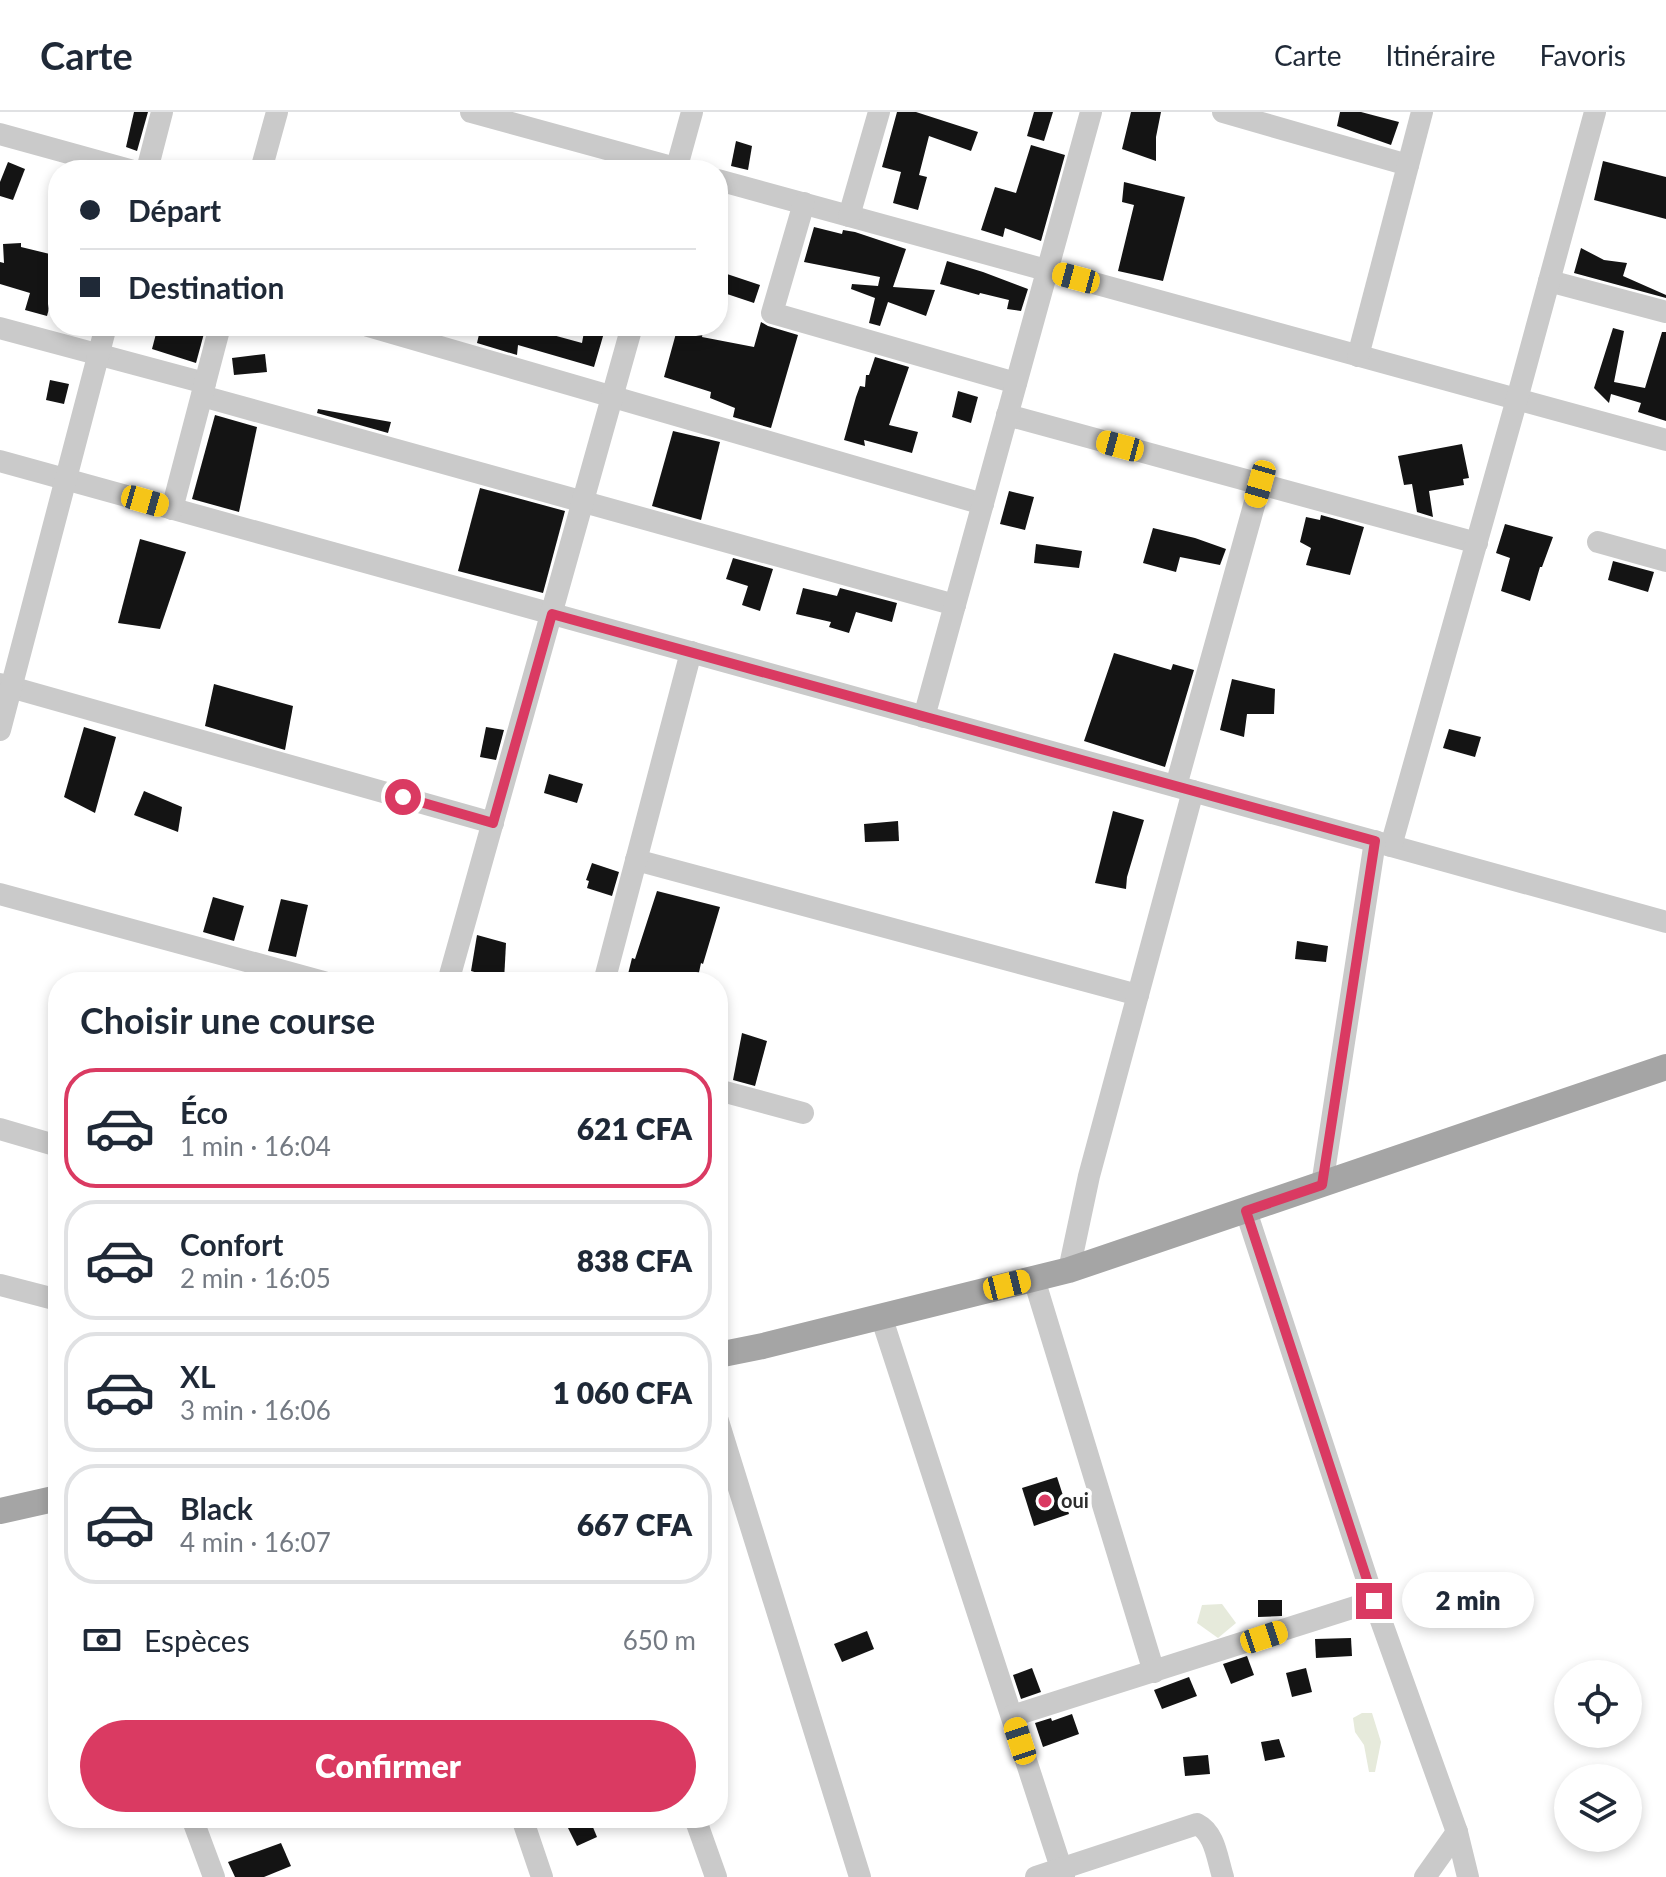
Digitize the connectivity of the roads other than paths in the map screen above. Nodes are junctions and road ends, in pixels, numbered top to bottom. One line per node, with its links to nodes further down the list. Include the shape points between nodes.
1 (162, 112): 12 (street)
2 (277, 112): 13 (street)
3 (471, 112): 14 (street)
4 (692, 112): 15 (street)
5 (879, 112): 19 (street)
6 (1091, 112): 20 (street)
7 (1223, 112): 16 (street)
8 (1422, 112): 16 (street)
9 (1595, 112): 21 (street)
10 (0, 134): 11 (street)
11 (94, 160)
12 (150, 160)
13 (264, 160)
14 (645, 160)
15 (680, 160)
16 (1408, 165): 29 (street)
17 (728, 183): 18 (street)
18 (804, 203): 19 (street); 30 (street, via 772,313)
19 (849, 216): 20 (street)
20 (1048, 270): 29 (street); 30 (street)
21 (1549, 281): 22 (street); 33 (street)
22 (1666, 312)
23 (0, 328): 28 (street)
24 (104, 336): 28 (street)
25 (217, 336): 31 (street)
26 (402, 336): 32 (street)
27 (629, 336): 32 (street)
28 (99, 354): 31 (street); 37 (street)
29 (1358, 356): 33 (street)
30 (1016, 383): 34 (street)
31 (204, 389): 39 (street); 41 (street)
32 (612, 397): 39 (street); 40 (street)
33 (1517, 399): 35 (street); 43 (street)
34 (1007, 415): 38 (street); 40 (street)
35 (1666, 440)
36 (0, 461): 37 (street)
37 (66, 479): 41 (street); 48 (street)
38 (1260, 484): 43 (street); 51 (street)
39 (583, 501): 45 (street); 46 (street)
40 (983, 504): 45 (street)
41 (172, 509): 46 (street)
42 (1598, 542): 44 (street)
43 (1477, 543): 53 (street)
44 (1666, 561)
45 (955, 605): 49 (street)
46 (552, 614): 47 (street); 52 (street)
47 (691, 652): 49 (street); 54 (street)
48 (6, 686): 50 (street); 52 (street)
49 (924, 717): 51 (street)
50 (0, 730)
51 (1184, 789): 53 (street); 60 (street)
52 (493, 823): 58 (street)
53 (1383, 843): 56 (street); 66 (street)
54 (636, 860): 59 (street); 60 (street)
55 (0, 894): 57 (street)
56 (1666, 922)
57 (287, 972)
58 (451, 972)
59 (607, 972)
60 (1138, 995): 68 (street)
61 (1666, 1067): 66 (main road)
62 (728, 1093): 63 (street)
63 (803, 1113)
64 (0, 1129): 65 (street)
65 (48, 1143)
66 (1322, 1185): 67 (main road)
67 (1246, 1211): 68 (main road); 77 (street)
68 (1069, 1270): 69 (main road)
69 (1034, 1279): 72 (main road); 78 (street)
70 (0, 1285): 71 (street)
71 (48, 1297)
72 (881, 1316): 73 (main road); 79 (street)
73 (728, 1353)
74 (728, 1453): 88 (street)
75 (48, 1500): 76 (main road)
76 (0, 1511)
77 (1374, 1601): 78 (street); 83 (street)
78 (1154, 1672): 79 (street)
79 (1012, 1716): 84 (street)
80 (196, 1828): 85 (street)
81 (525, 1828): 86 (street)
82 (699, 1828): 87 (street)
83 (1457, 1832): 91 (street); 92 (street)
84 (1063, 1873): 89 (street); 90 (street, via 1197,1824 1211,1837)
85 (214, 1877)
86 (542, 1877)
87 (716, 1877)
88 (860, 1877)
89 (1036, 1877)
90 (1223, 1877)
91 (1425, 1877)
92 (1468, 1877)

